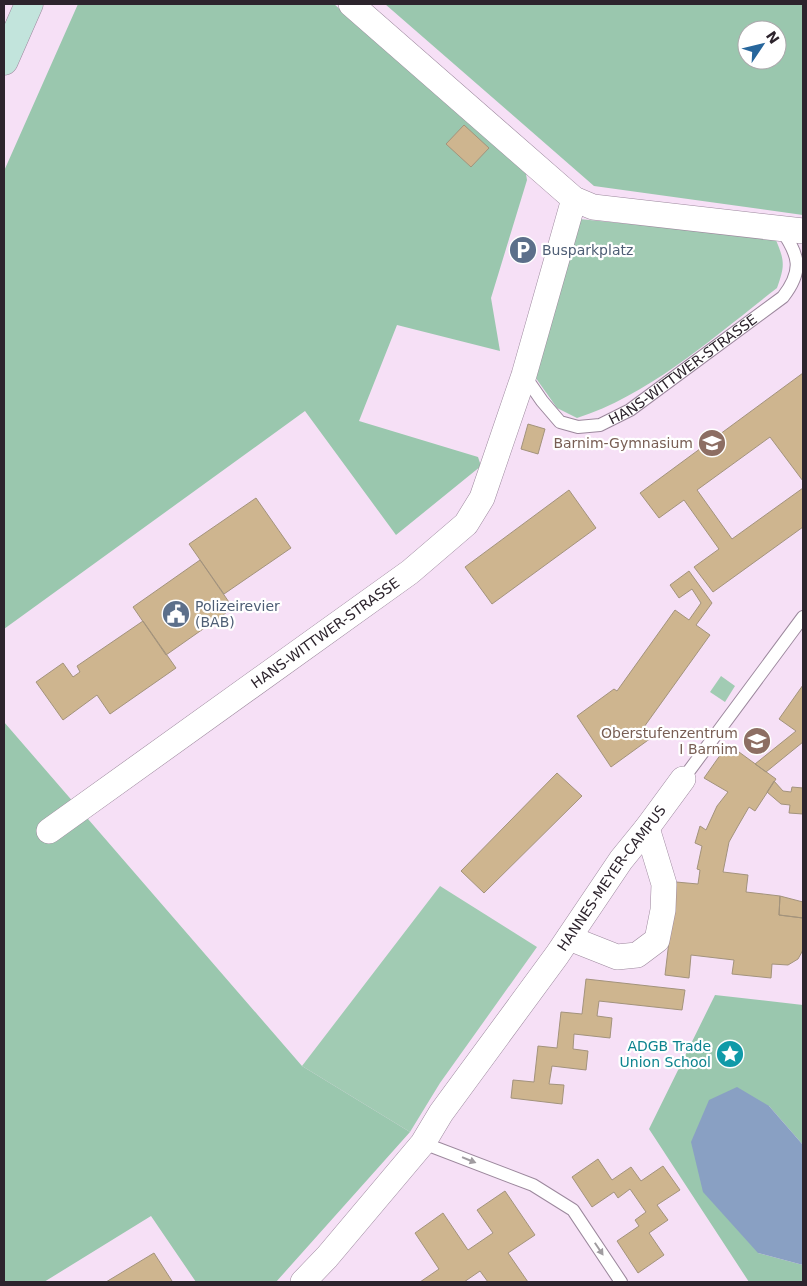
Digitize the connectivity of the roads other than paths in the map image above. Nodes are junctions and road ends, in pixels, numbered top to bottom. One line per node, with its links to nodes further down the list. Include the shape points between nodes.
1 (29, 4): 3 (main road)
2 (351, 4): 4 (street, HANS-WITTWER-STRASSE)
3 (4, 61)
4 (574, 200): 5 (street, HANS-WITTWER-STRASSE, via 593,206); 6 (street, HANS-WITTWER-STRASSE)
5 (792, 229): 6 (lane, HANS-WITTWER-STRASSE, via 796,271 783,297 630,410 600,425 578,427 560,422)
6 (524, 374): 10 (street, HANS-WITTWER-STRASSE, via 482,498 466,524 410,572)
7 (803, 616): 8 (lane, HANNES-MEYER-CAMPUS)
8 (682, 778): 9 (street, HANNES-MEYER-CAMPUS)
9 (647, 828): 11 (street, HANNES-MEYER-CAMPUS, via 621,860); 11 (street, via 664,884 657,940 637,955 617,957)
10 (49, 831)
11 (569, 938): 12 (street, HANNES-MEYER-CAMPUS, via 441,1113)
12 (424, 1143): 13 (street, HANNES-MEYER-CAMPUS); 14 (lane, one-way to 14, via 533,1186 573,1210)
13 (303, 1282)
14 (622, 1282)

